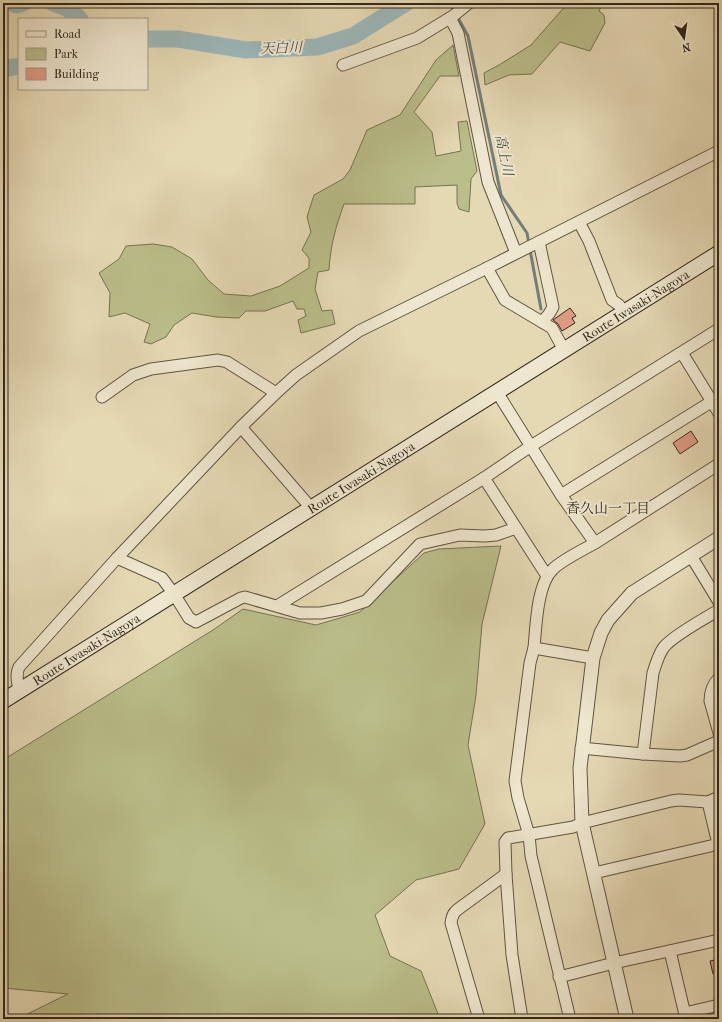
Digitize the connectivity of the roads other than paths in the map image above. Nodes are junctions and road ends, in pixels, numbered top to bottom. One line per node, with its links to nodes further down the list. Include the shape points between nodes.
1 (458, 12): 2 (street, via 417,38); 5 (street, via 455,24 488,182)
2 (343, 66)
3 (719, 151): 4 (street)
4 (579, 222): 5 (street); 8 (street, via 612,300 620,305)
5 (528, 247): 7 (street); 9 (street, via 553,307)
6 (719, 253): 8 (main road, Route Iwasaki-Nagoya)
7 (487, 268): 9 (street, via 505,300); 14 (street, via 358,331 296,375)
8 (624, 312): 11 (main road, Route Iwasaki-Nagoya)
9 (542, 322): 11 (street, via 552,328)
10 (719, 329): 12 (street)
11 (564, 350): 13 (main road, Route Iwasaki-Nagoya)
12 (682, 353): 16 (street); 19 (street)
13 (497, 392): 19 (street); 23 (main road, Route Iwasaki-Nagoya)
14 (276, 393): 15 (street, via 227,362 218,360 151,369 133,375); 18 (street)
15 (102, 397)
16 (716, 400): 17 (street); 22 (street)
17 (719, 413)
18 (241, 427): 23 (street); 28 (street)
19 (531, 446): 21 (street); 22 (street)
20 (719, 464): 26 (street)
21 (484, 478): 24 (street); 32 (street)
22 (561, 494): 26 (street)
23 (312, 509): 30 (main road, Route Iwasaki-Nagoya)
24 (516, 528): 29 (street); 32 (street, via 496,535 460,535 420,544 366,601 356,606 300,613)
25 (719, 538): 27 (street)
26 (595, 543): 29 (street, via 554,568)
27 (691, 556): 31 (street); 35 (street, via 625,600 608,620)
28 (117, 558): 30 (street, via 159,576); 37 (street, via 18,667 16,675)
29 (547, 576): 34 (street, via 541,590)
30 (174, 594): 32 (street, via 189,618 196,622 245,597); 37 (main road, Route Iwasaki-Nagoya)
31 (719, 602)
32 (277, 606)
33 (719, 610): 42 (street, via 676,638 661,652 653,673)
34 (534, 648): 35 (street); 46 (street, via 515,780)
35 (593, 658): 41 (street)
36 (719, 678): 39 (street, via 710,695)
37 (19, 691): 38 (main road, Route Iwasaki-Nagoya)
38 (3, 701)
39 (719, 733)
40 (719, 741): 42 (street, via 687,755)
41 (581, 748): 42 (street); 45 (street)
42 (643, 754)
43 (719, 797): 44 (street)
44 (708, 802): 45 (street, via 671,801); 47 (street)
45 (582, 823): 46 (street); 48 (street)
46 (529, 835): 49 (street, via 508,838 505,842); 53 (street, via 531,856)
47 (719, 844): 48 (street)
48 (594, 873): 52 (street)
49 (506, 874): 56 (street, via 454,913 452,918); 57 (street, via 512,954)
50 (719, 940): 51 (street)
51 (670, 951): 52 (street); 55 (street)
52 (614, 963): 53 (street); 59 (street)
53 (559, 977): 58 (street)
54 (719, 1005): 55 (street)
55 (685, 1016)
56 (478, 1019)
57 (522, 1019)
58 (570, 1019)
59 (627, 1019)

